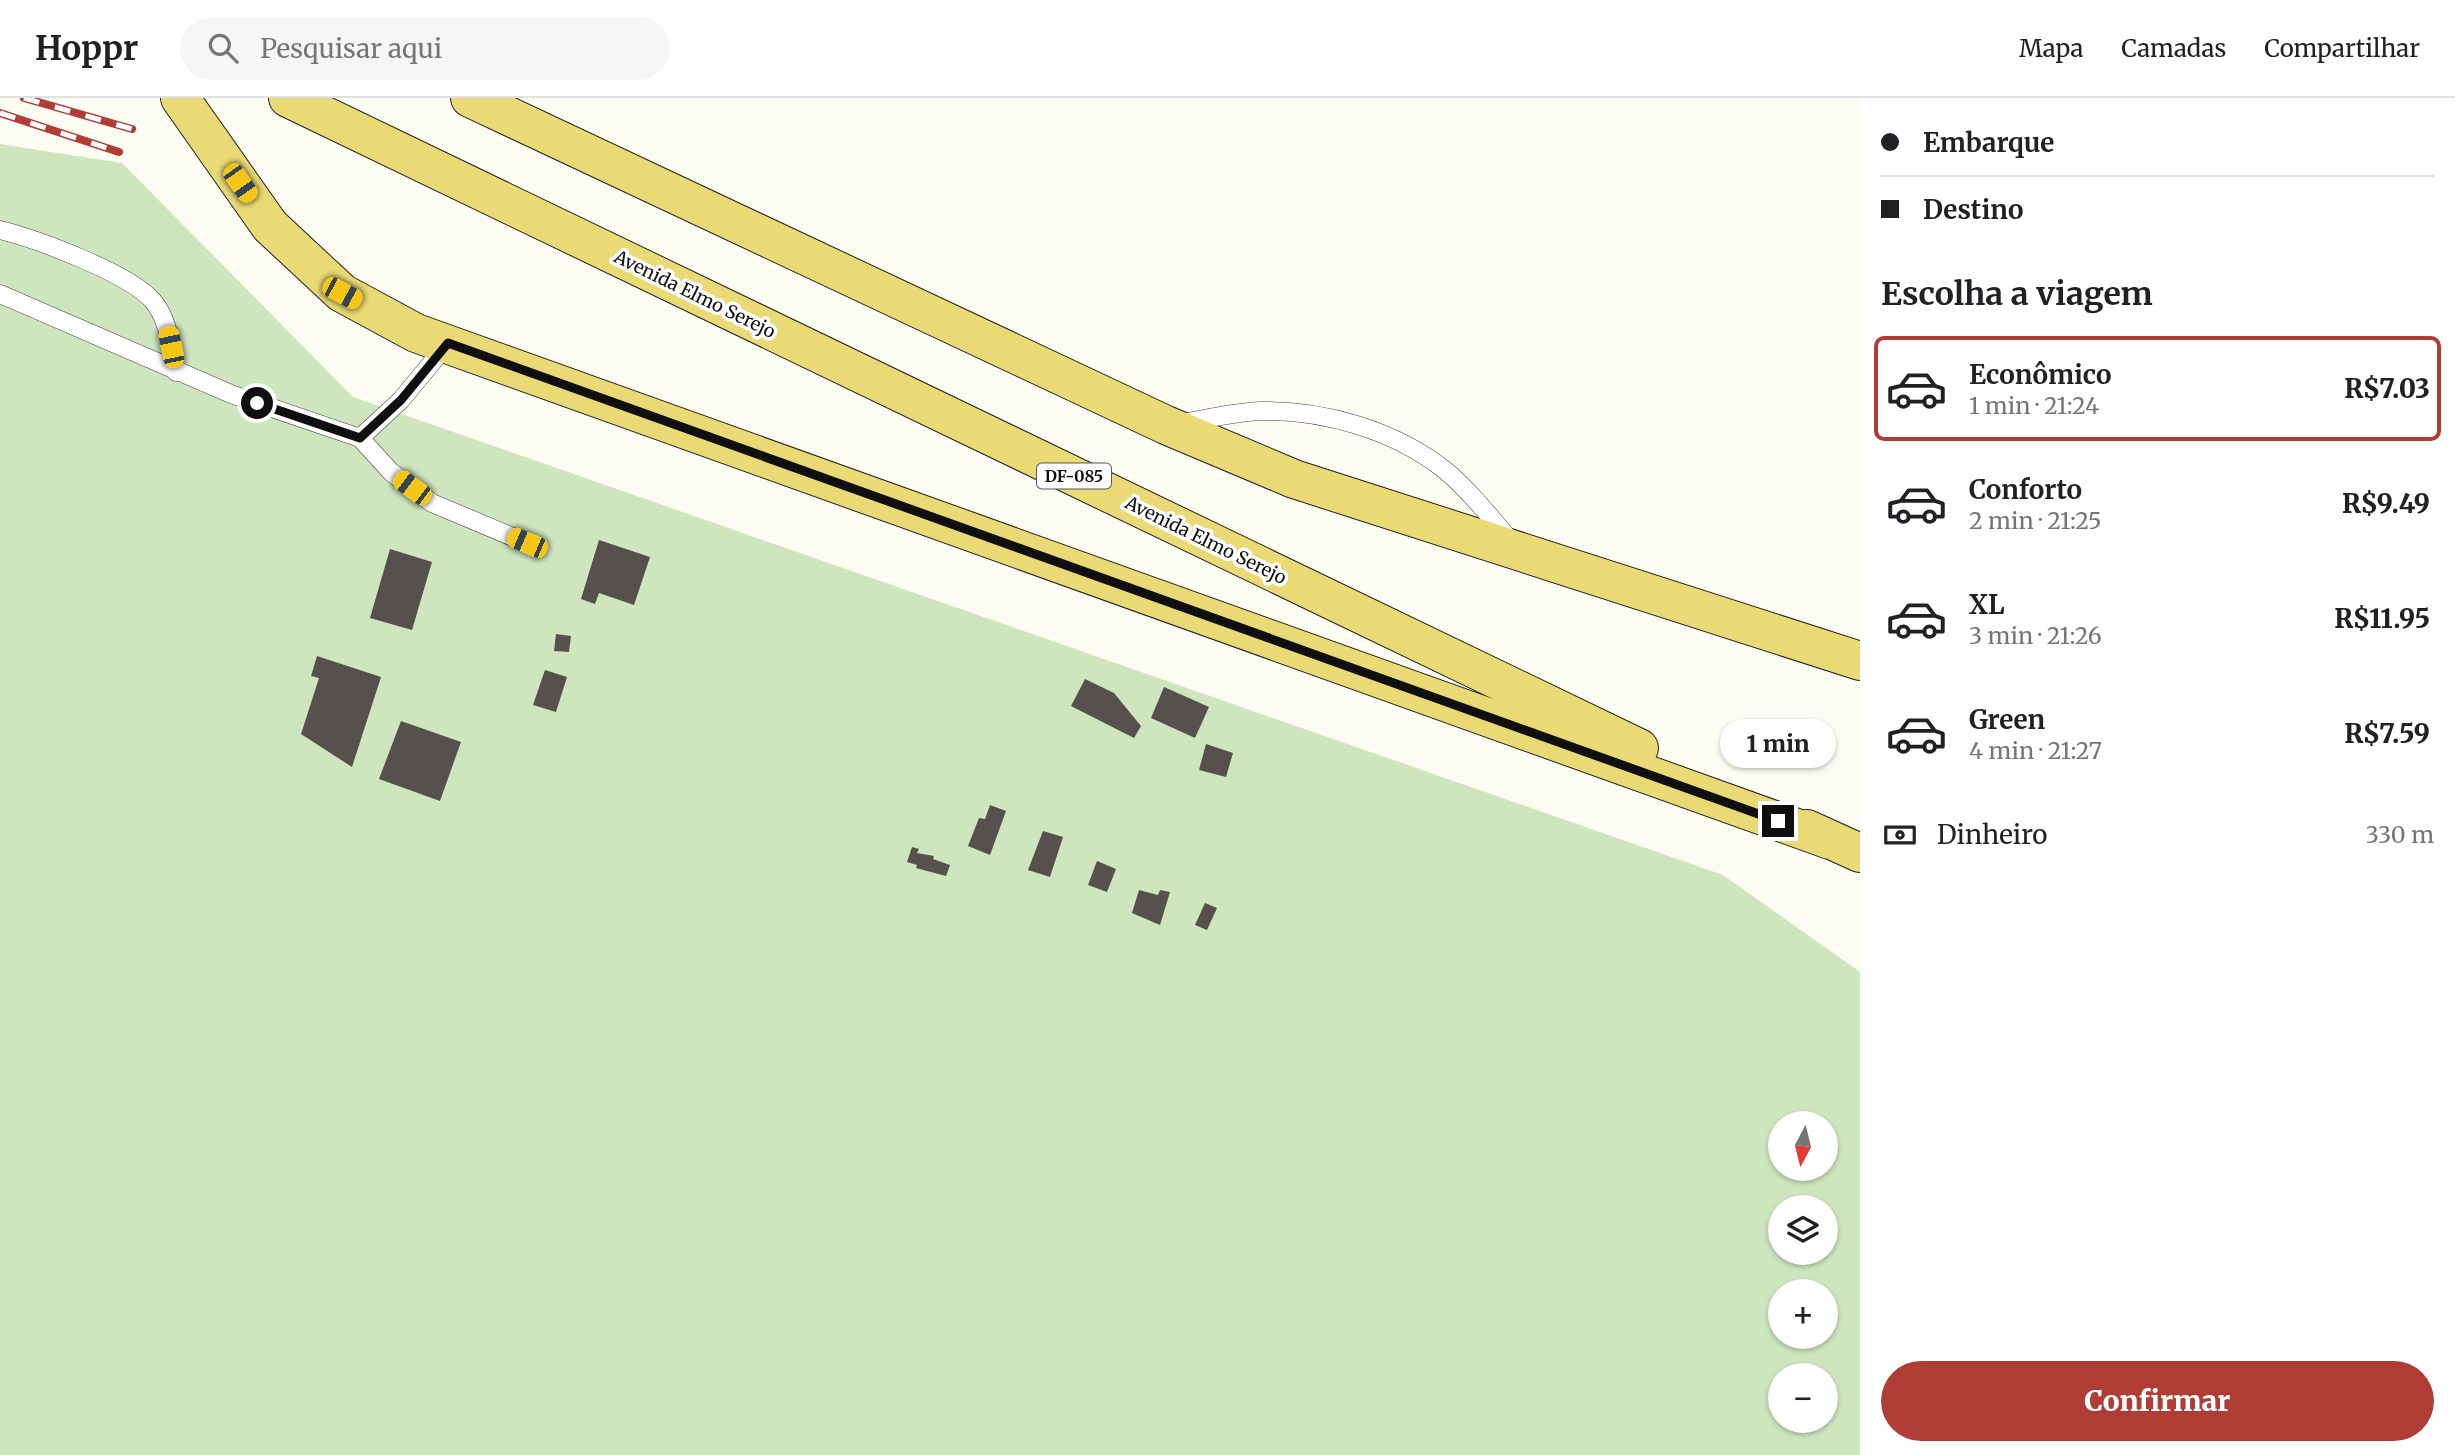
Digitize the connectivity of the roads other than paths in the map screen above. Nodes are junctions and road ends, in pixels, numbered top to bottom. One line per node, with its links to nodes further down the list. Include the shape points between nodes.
1 (180, 98): 7 (main road, via 270,226 342,293 416,333)
2 (288, 98): 14 (main road, Avenida Elmo Serejo / DF-085)
3 (470, 98): 4 (main road)
4 (512, 107): 9 (main road)
5 (0, 230): 8 (lane, via 44,242 152,299 165,321)
6 (0, 294): 8 (lane)
7 (448, 343): 10 (lane, via 401,400); 14 (main road)
8 (176, 372): 10 (lane)
9 (1166, 425): 12 (main road, via 1294,479); 12 (lane, via 1259,411 1310,413 1365,428 1411,447 1445,470)
10 (360, 438): 11 (lane, via 391,472 432,503)
11 (527, 543)
12 (1520, 551): 13 (main road)
13 (1860, 661)
14 (1849, 846)

